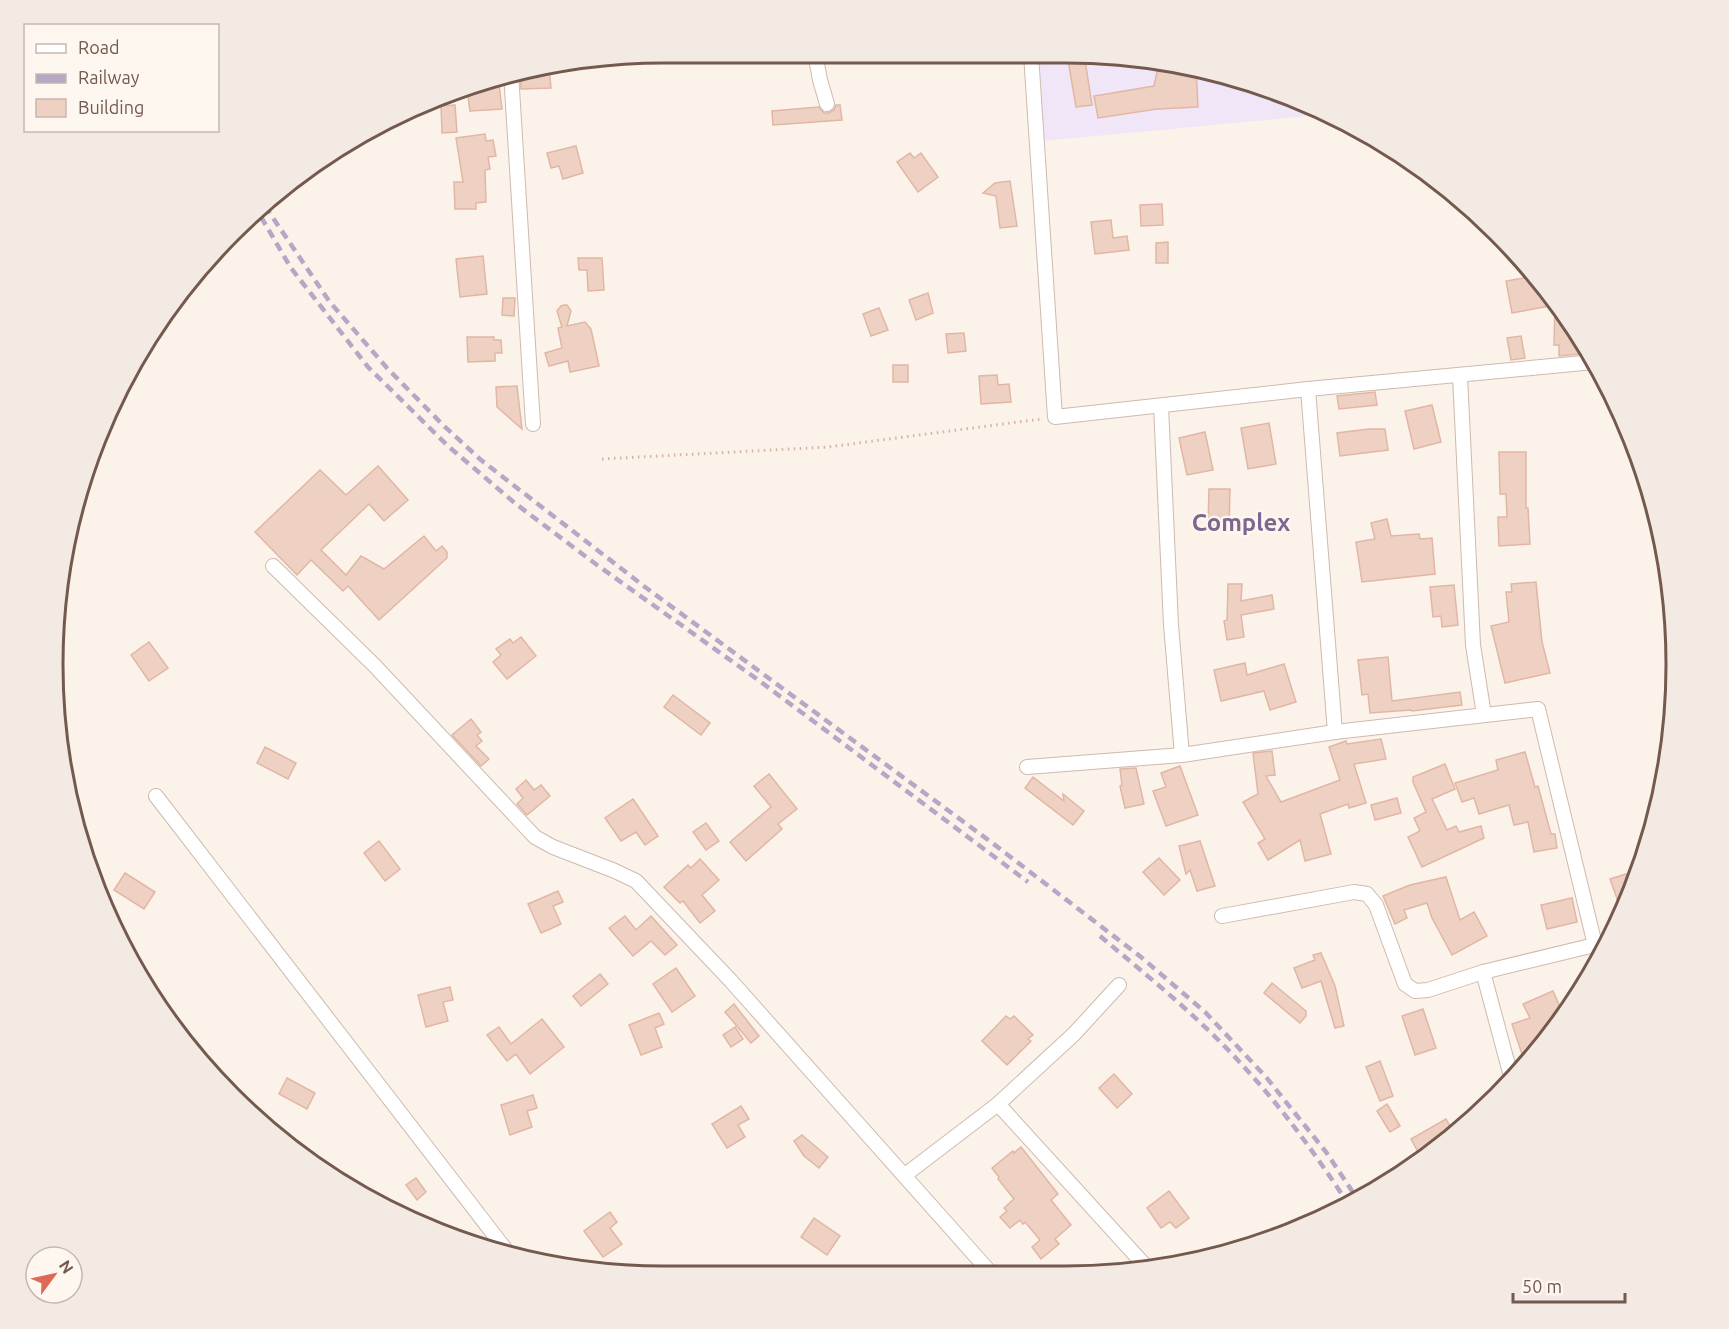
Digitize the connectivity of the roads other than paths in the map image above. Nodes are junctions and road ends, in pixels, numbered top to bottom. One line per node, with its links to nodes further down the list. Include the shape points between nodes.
1 (817, 63): 4 (street)
2 (1032, 63): 8 (street, via 1055,417)
3 (512, 82): 9 (street)
4 (827, 104)
5 (1584, 363): 6 (street)
6 (1460, 376): 7 (street); 11 (street, via 1473,645)
7 (1308, 389): 8 (street); 12 (street)
8 (1161, 406): 13 (street, via 1171,625)
9 (533, 424)
10 (273, 566): 23 (street, via 375,666 535,837 636,881)
11 (1484, 715): 12 (street); 17 (street, via 1538,709)
12 (1335, 732): 13 (street)
13 (1182, 755): 14 (street)
14 (1027, 767)
15 (156, 796): 24 (street)
16 (1222, 916): 19 (street, via 1354,892 1367,894 1376,904 1405,984 1415,991)
17 (1600, 939)
18 (1596, 945): 19 (street)
19 (1483, 972): 21 (street)
20 (1119, 985): 22 (street, via 1074,1034)
21 (1509, 1069)
22 (998, 1104): 23 (street); 25 (street)
23 (905, 1175): 26 (street)
24 (501, 1243)
25 (1141, 1261)
26 (985, 1266)

